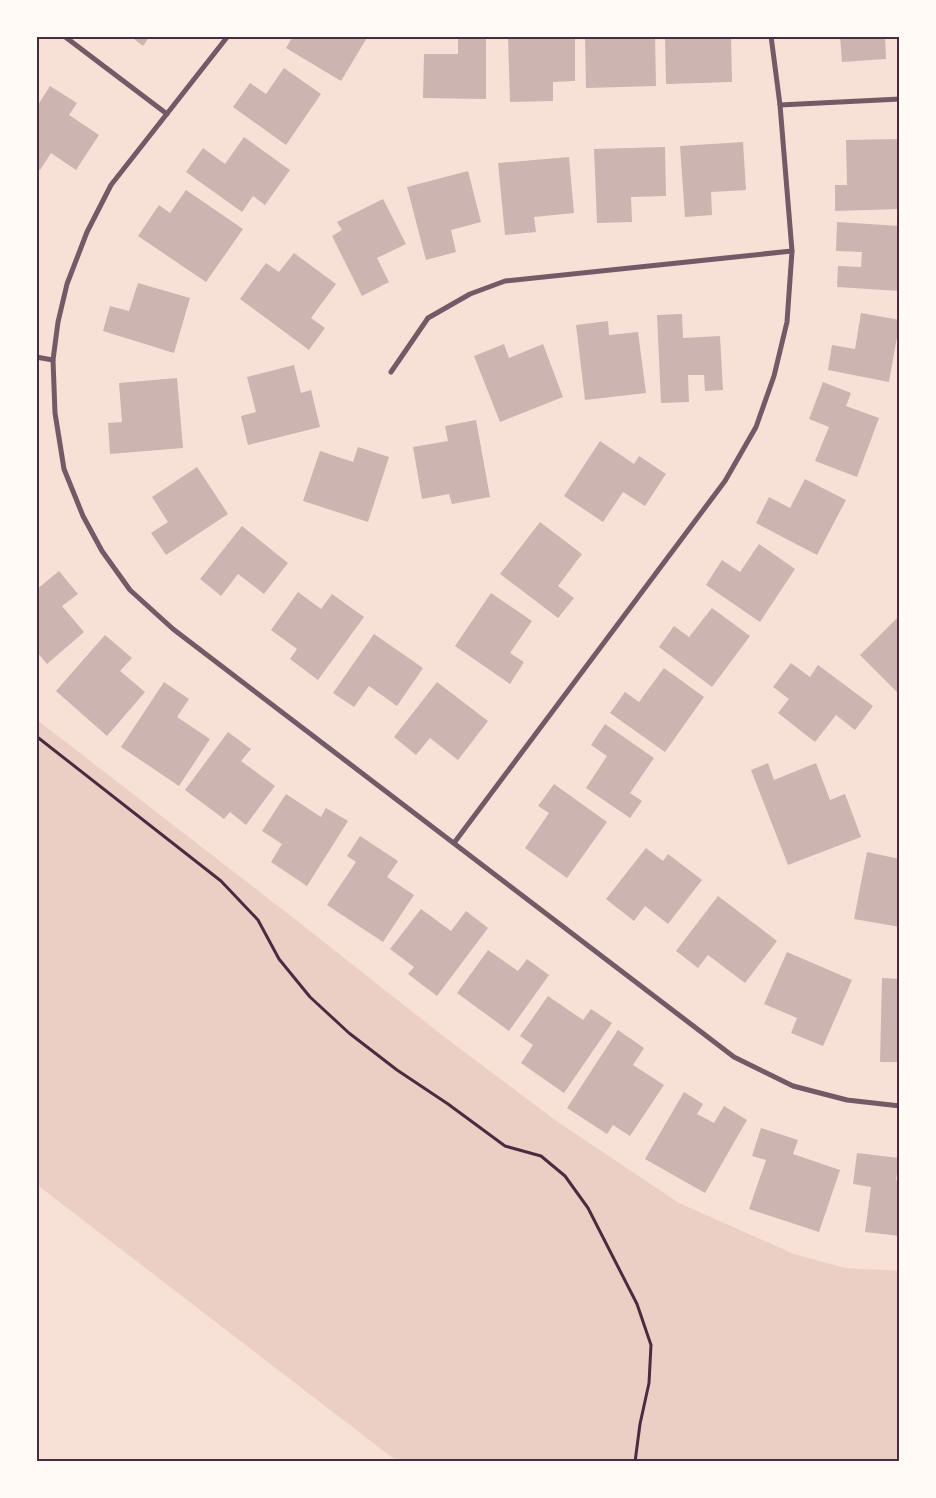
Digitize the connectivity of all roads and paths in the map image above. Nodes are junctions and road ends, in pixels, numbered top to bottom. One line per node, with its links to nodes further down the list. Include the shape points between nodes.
1 (64, 36): 6 (street)
2 (228, 36): 6 (street)
3 (771, 36): 5 (street)
4 (900, 99): 5 (street)
5 (780, 104): 7 (street)
6 (167, 114): 9 (street, via 111,186 87,232 67,284)
7 (792, 251): 10 (street, via 505,281 470,294 428,318); 12 (street, via 787,322 774,376 756,428 725,481)
8 (36, 357): 9 (street)
9 (53, 360): 12 (street, via 55,413 64,469 102,551 130,590 173,629)
10 (391, 372)
11 (36, 736): 14 (path, via 221,881 258,920 279,959 310,997 348,1033 505,1146 541,1156 565,1176 588,1208 637,1304 651,1345 650,1383)
12 (454, 842): 13 (street, via 734,1057 793,1086 847,1100)
13 (900, 1106)
14 (635, 1462)

